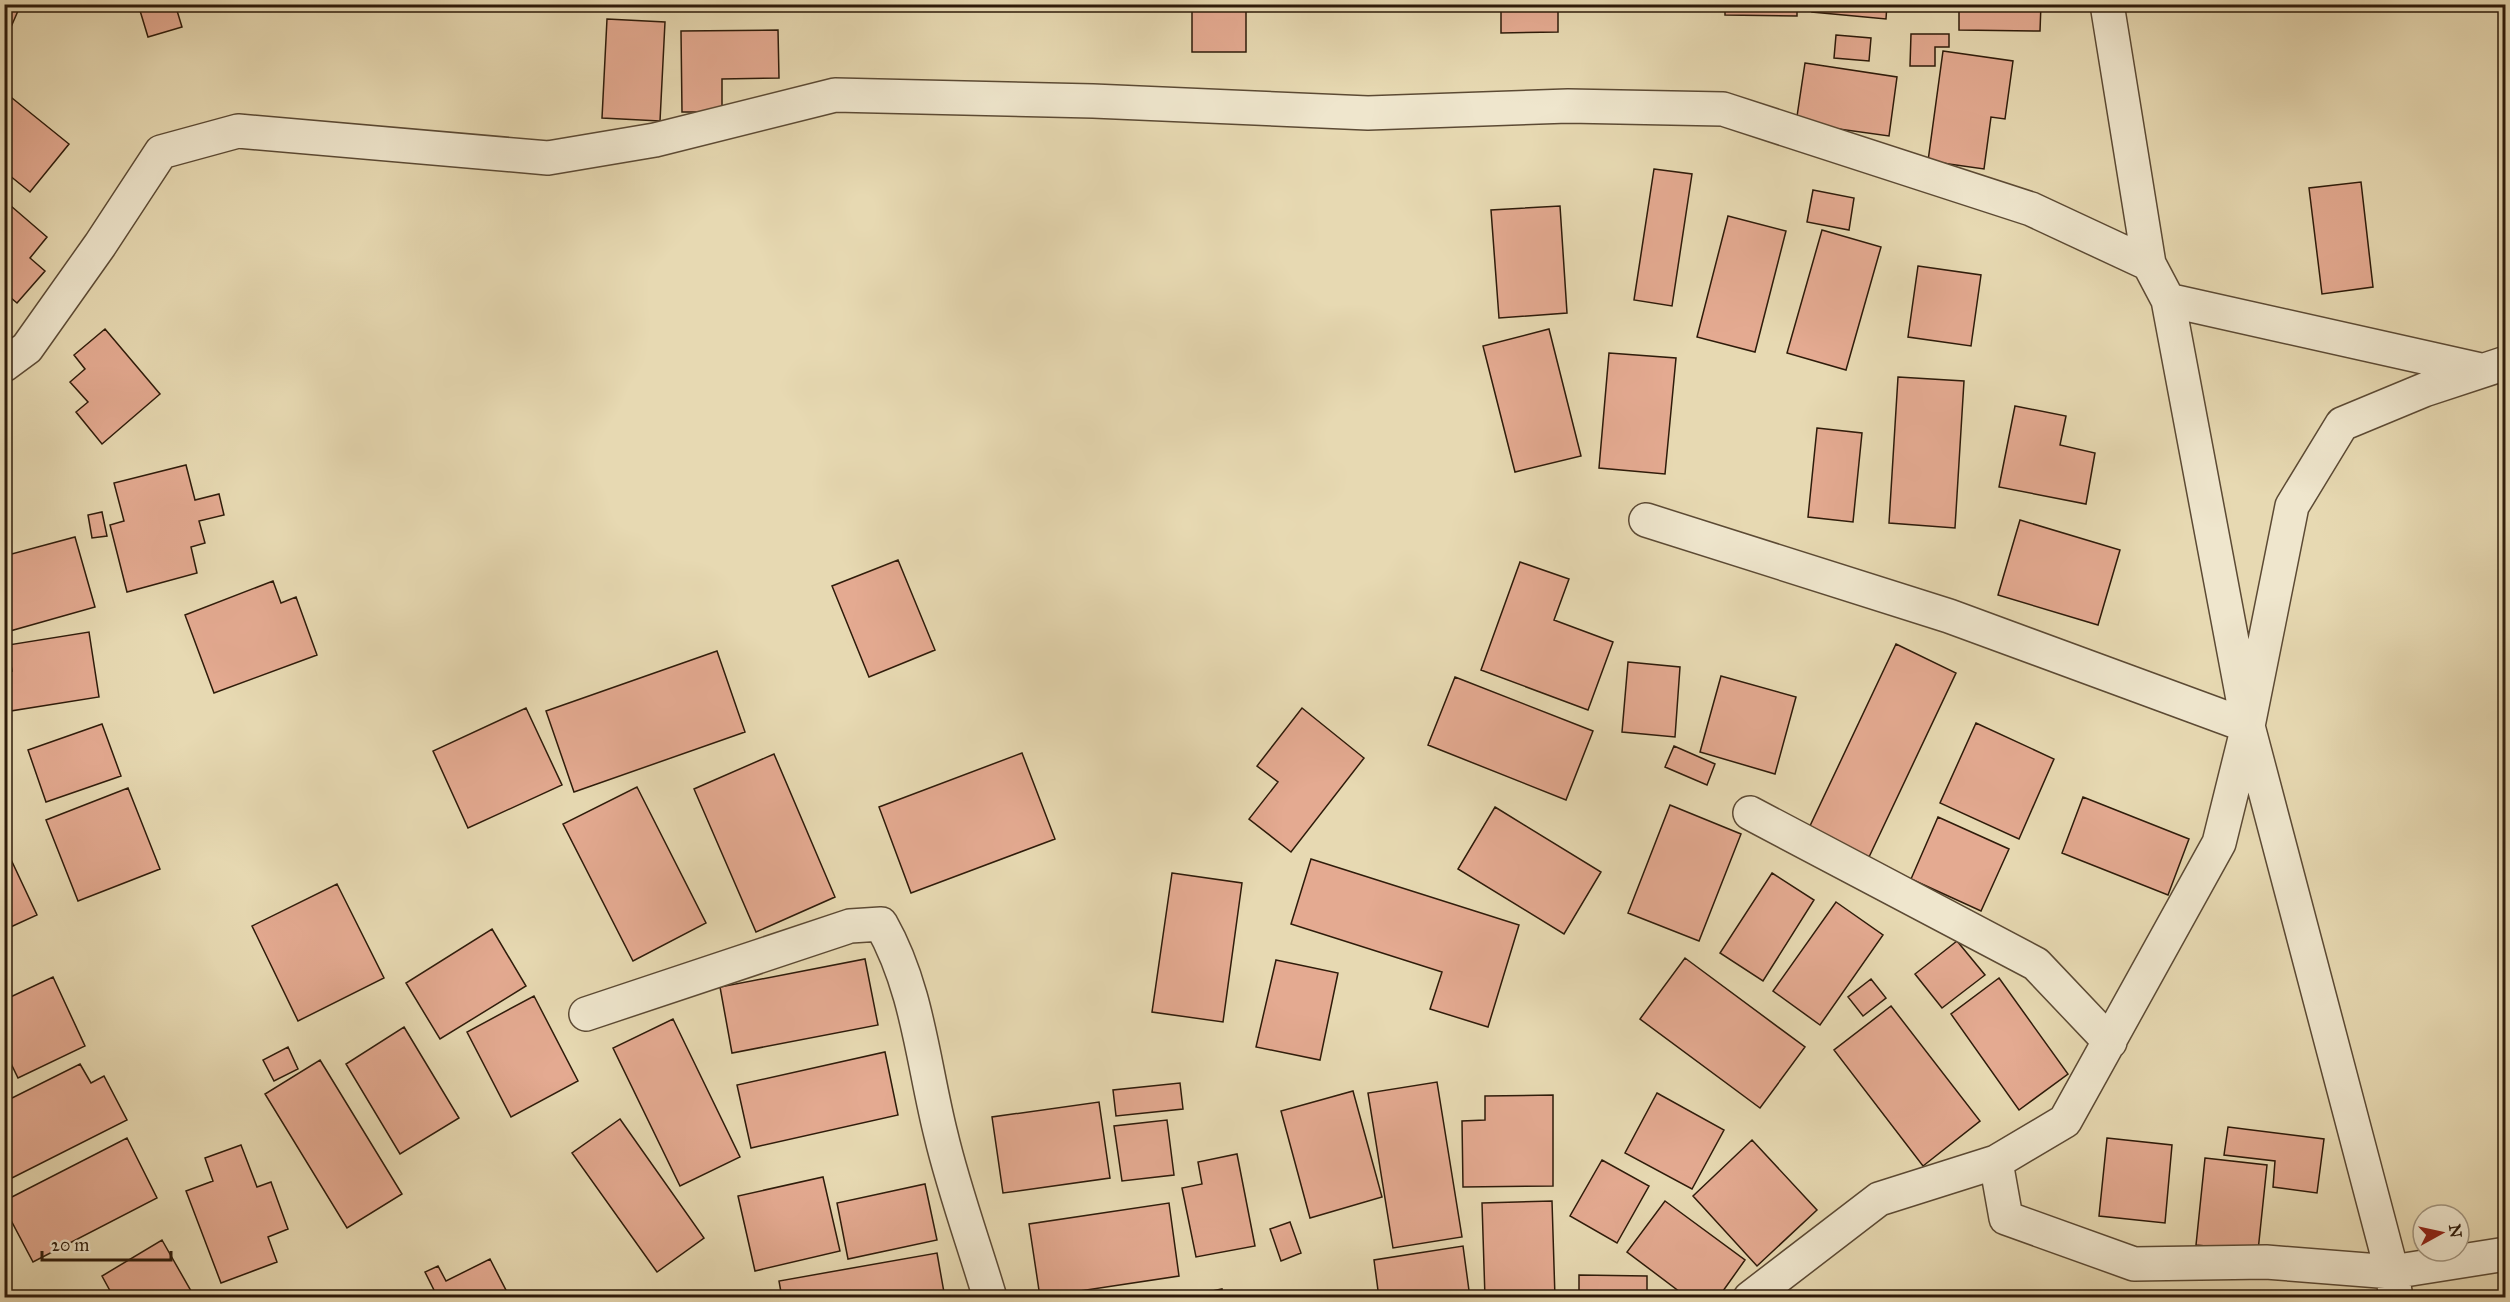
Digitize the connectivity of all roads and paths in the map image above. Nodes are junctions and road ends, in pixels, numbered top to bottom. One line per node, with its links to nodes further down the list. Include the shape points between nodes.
1 (2107, 4): 2 (street)
2 (2149, 264): 3 (street); 4 (street, via 2031,209 1723,109 1568,106 1368,113 835,95 655,140 548,158 238,131 161,152 27,348)
3 (2168, 300): 5 (street); 7 (street)
4 (4, 365)
5 (2493, 366): 7 (street, via 2342,424 2292,507)
6 (1646, 520): 7 (street, via 1949,616)
7 (2248, 726): 10 (street, via 2218,843); 13 (street)
8 (1750, 813): 10 (street, via 2036,964)
9 (586, 1014): 14 (street, via 850,926 881,924 896,952 924,1046 941,1135)
10 (2110, 1042): 11 (street, via 2065,1121)
11 (1996, 1162): 13 (street, via 2006,1218 2134,1264 2266,1262); 15 (street, via 1879,1199)
12 (2505, 1254): 13 (street)
13 (2394, 1285)
14 (990, 1298)
15 (1750, 1298)

